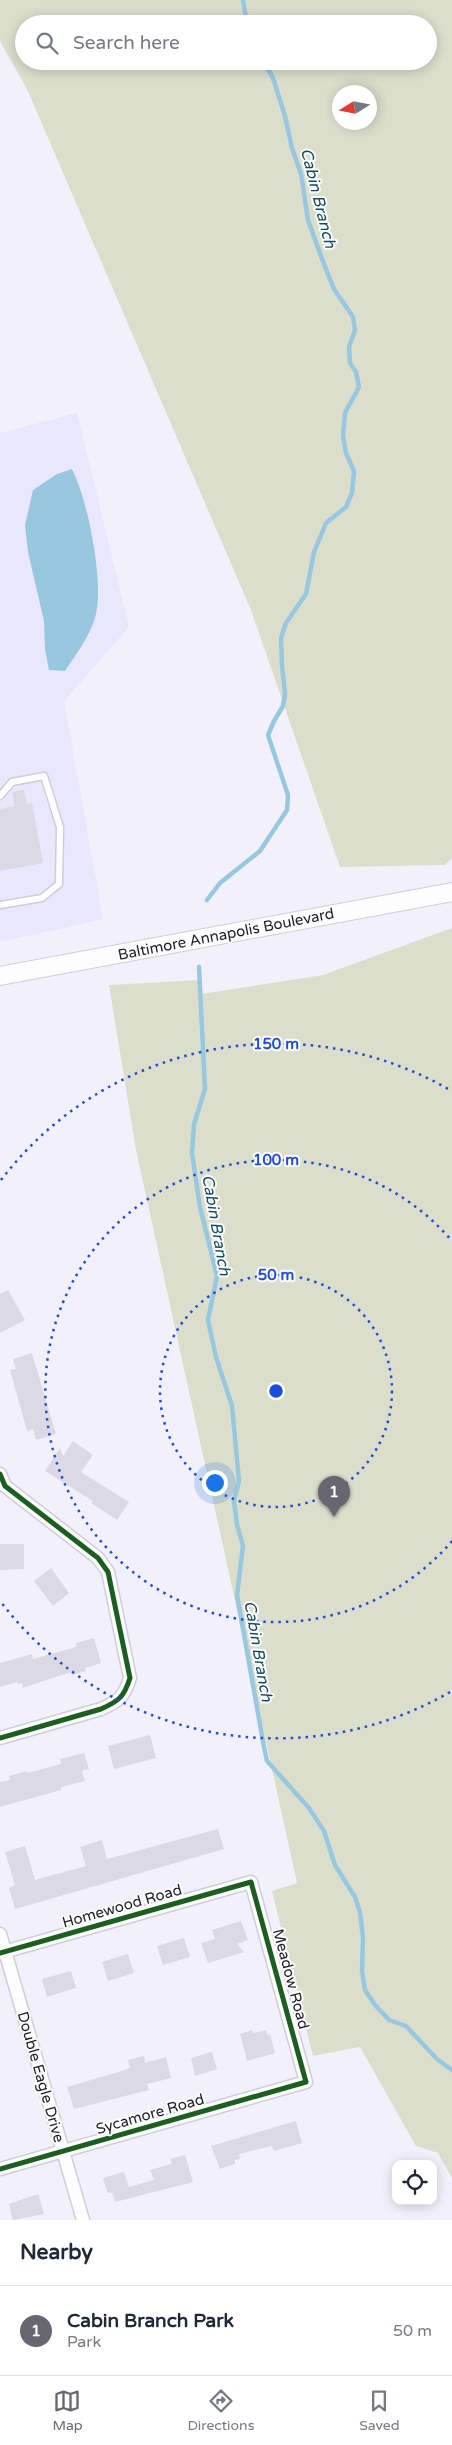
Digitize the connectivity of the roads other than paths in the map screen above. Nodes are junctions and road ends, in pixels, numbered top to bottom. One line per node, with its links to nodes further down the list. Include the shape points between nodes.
1 (0, 796): 3 (lane, via 12,782 44,776 60,827 59,884 42,898)
2 (452, 892): 4 (main road, Baltimore Annapolis Boulevard)
3 (0, 905)
4 (0, 976)
5 (0, 1474): 6 (street)
6 (3, 1488): 7 (street, via 98,1558 108,1572 130,1678 126,1693 116,1703)
7 (0, 1738)
8 (251, 1882): 10 (street, Homewood Road); 11 (street, Meadow Road)
9 (0, 1934): 10 (street, Double Eagle Drive)
10 (2, 1952): 12 (street, Double Eagle Drive)
11 (306, 2082): 12 (street, Sycamore Road)
12 (62, 2152): 13 (street, Sycamore Road); 14 (street, Double Eagle Drive)
13 (0, 2170)
14 (83, 2220)

